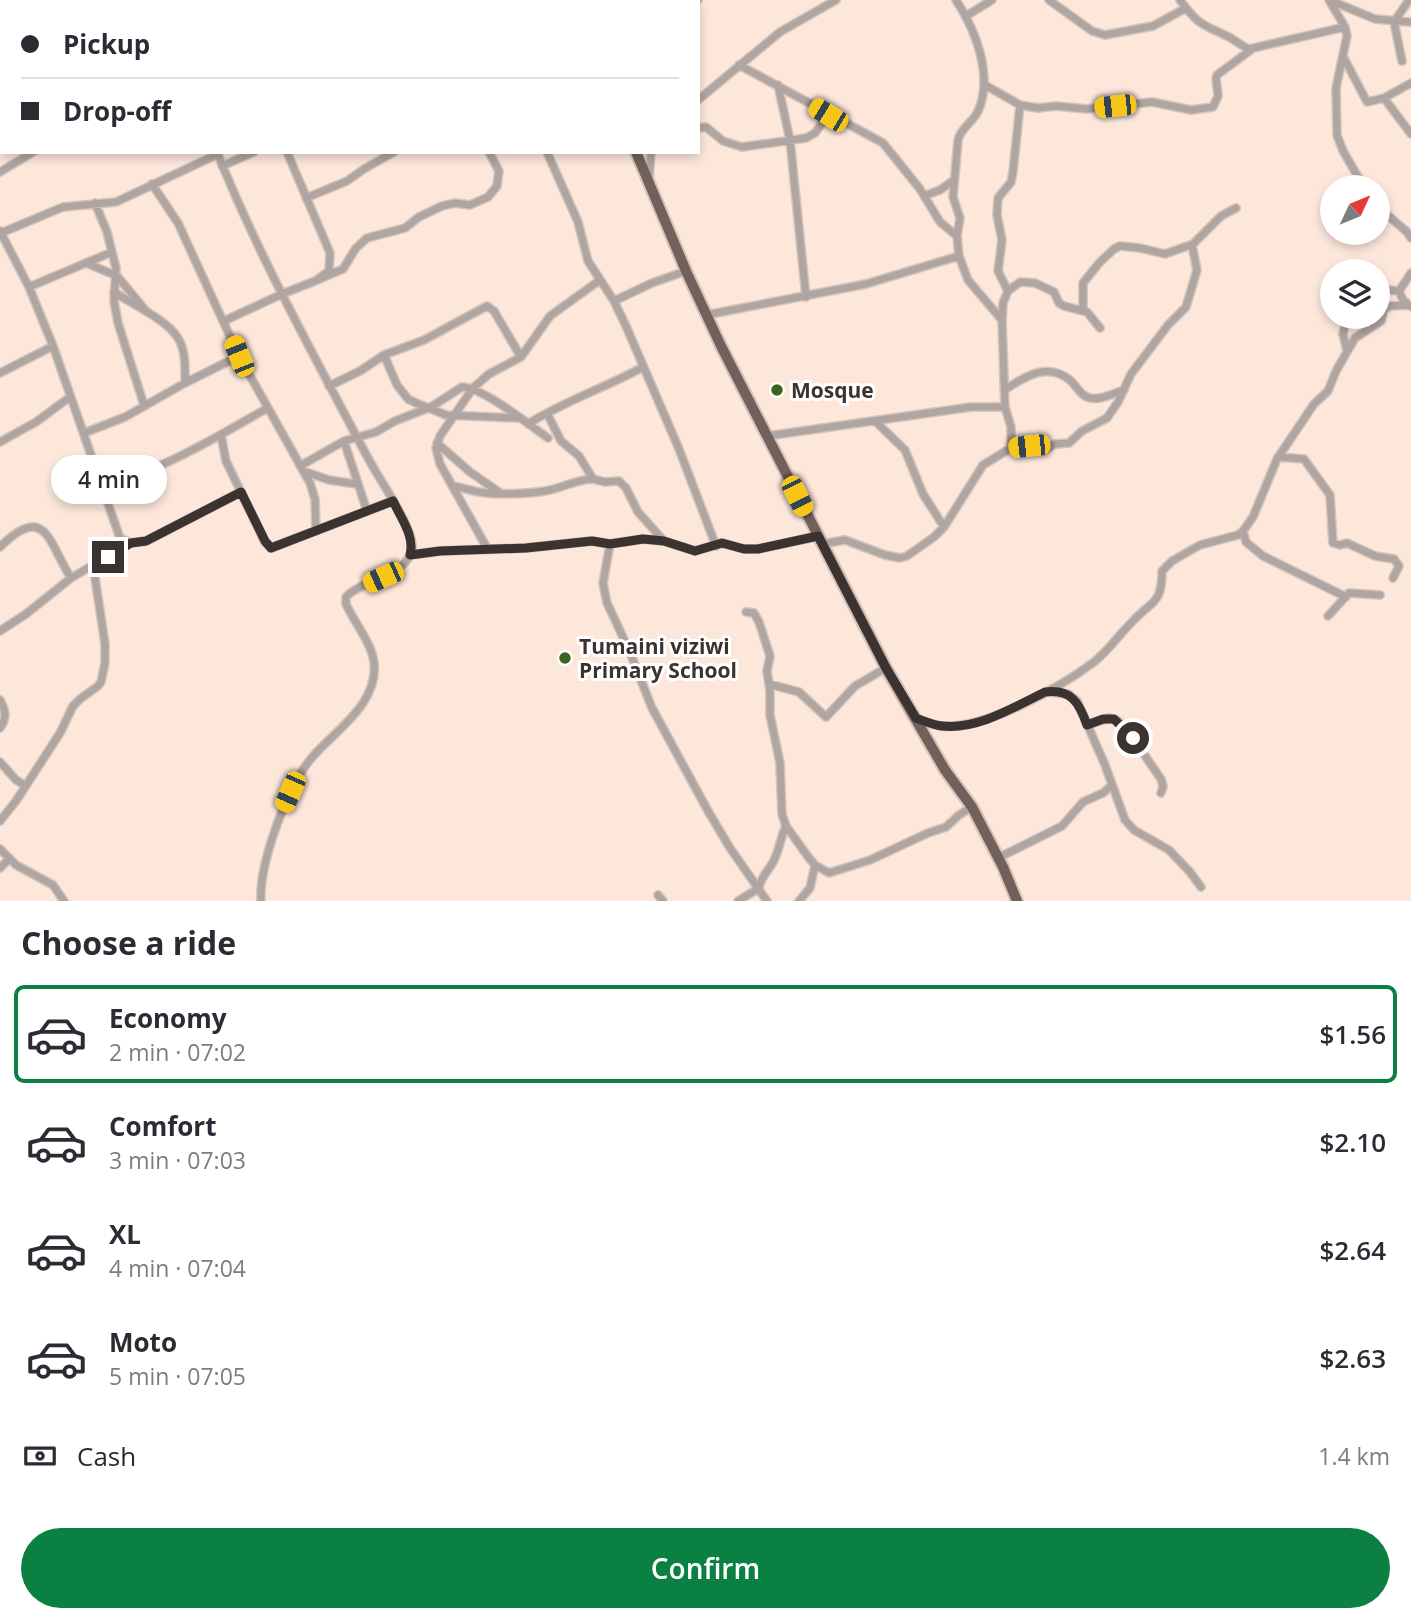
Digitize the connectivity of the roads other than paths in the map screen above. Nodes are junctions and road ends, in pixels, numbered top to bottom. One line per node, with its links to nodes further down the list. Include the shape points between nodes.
1 (836, 0): 16 (street, via 780,32)
2 (956, 0): 9 (street)
3 (992, 0): 9 (street)
4 (1049, 0): 8 (street, via 1105,35 1153,26)
5 (1181, 0): 8 (street)
6 (1329, 0): 10 (street, via 1366,17); 12 (street)
7 (1409, 0): 10 (street)
8 (1186, 8): 13 (street, via 1203,27)
9 (966, 16): 19 (street, via 979,50)
10 (1394, 22): 11 (street); 15 (street)
11 (1411, 22)
12 (1345, 27): 13 (street); 14 (street)
13 (1252, 50): 22 (street, via 1217,75 1217,101 1203,110 1152,102 1087,109)
14 (1344, 57): 21 (street, via 1366,102); 39 (street, via 1336,88 1337,135)
15 (1402, 61)
16 (739, 65): 18 (street); 20 (street)
17 (1411, 83): 21 (street)
18 (778, 85): 23 (street); 26 (street)
19 (985, 86): 22 (street); 40 (street, via 979,110 959,135)
20 (700, 98)
21 (1384, 98): 25 (street)
22 (1020, 105): 62 (street, via 1011,182 998,198 1002,240 998,271)
23 (828, 115): 26 (street, via 815,134); 43 (street, via 883,144)
24 (700, 128): 26 (street, via 742,148)
25 (1411, 134)
26 (790, 140): 66 (street)
27 (30, 154): 38 (street)
28 (216, 154): 41 (street)
29 (218, 154): 37 (street)
30 (249, 154): 37 (street)
31 (287, 154): 44 (street)
32 (390, 154): 44 (street, via 347,181)
33 (490, 154): 59 (street, via 499,171 497,186 488,197 470,205 442,206 405,228 367,238 343,269)
34 (548, 154): 58 (street)
35 (637, 154): 42 (highway)
36 (651, 154): 42 (street)
37 (222, 166): 65 (street)
38 (0, 172)
39 (1357, 175)
40 (954, 180): 43 (street); 49 (street, via 953,197 960,218)
41 (152, 184): 45 (street, via 116,202); 72 (street, via 178,223)
42 (649, 184): 55 (highway)
43 (924, 196): 49 (street, via 940,222)
44 (306, 198): 59 (street, via 330,253 328,271)
45 (95, 203): 48 (street, via 62,207); 52 (street)
46 (1236, 208): 51 (street)
47 (1390, 217): 50 (street)
48 (1, 231): 60 (street)
49 (957, 236): 53 (street)
50 (1411, 238)
51 (1193, 244): 69 (street, via 1165,254 1120,246 1114,249 1083,283); 87 (street, via 1197,270 1186,307 1131,374)
52 (112, 252): 54 (street); 57 (street)
53 (959, 256): 66 (street); 73 (street, via 968,280)
54 (86, 263): 57 (street); 60 (street)
55 (685, 271): 67 (street); 71 (highway)
56 (1411, 273): 63 (street)
57 (117, 276): 64 (street); 70 (street)
58 (600, 280): 67 (street); 80 (street, via 550,316)
59 (315, 281): 65 (street)
60 (29, 287): 76 (street)
61 (1390, 290): 63 (street)
62 (1008, 291): 69 (street, via 1020,282 1035,283 1054,292 1064,306); 73 (street)
63 (1399, 291): 68 (street)
64 (114, 292): 70 (street); 89 (street, via 118,323)
65 (282, 294): 72 (street); 84 (street)
66 (806, 297): 71 (street)
67 (614, 300): 81 (street)
68 (1409, 306): 77 (street, via 1386,307 1381,321 1355,338)
69 (1083, 311): 74 (street)
70 (149, 314): 83 (street, via 178,339)
71 (706, 315): 101 (highway)
72 (224, 321): 79 (street)
73 (1002, 321): 86 (street)
74 (1100, 328)
75 (1344, 329): 77 (street)
76 (53, 346): 82 (street); 88 (street)
77 (1347, 351): 108 (street, via 1328,391)
78 (384, 355): 80 (street, via 424,340 487,306); 84 (street); 92 (street, via 402,392)
79 (239, 356): 83 (street); 91 (street)
80 (521, 357): 85 (street)
81 (643, 367): 93 (street); 125 (street)
82 (1, 370)
83 (185, 383): 89 (street)
84 (329, 386): 102 (street)
85 (473, 388): 92 (street, via 458,388); 94 (street); 95 (street)
86 (1006, 389): 87 (street, via 1046,370 1061,374 1086,397); 90 (street)
87 (1124, 390): 107 (street, via 1107,418 1069,443 1042,450)
88 (70, 397): 99 (street); 105 (street)
89 (144, 405): 99 (street)
90 (1006, 407): 96 (street, via 971,407); 107 (street)
91 (266, 409): 100 (street); 109 (street)
92 (434, 409): 94 (street); 98 (street); 102 (street)
93 (547, 413): 97 (street); 110 (street, via 561,441 579,456)
94 (454, 416): 95 (street); 98 (street)
95 (519, 418): 97 (street)
96 (875, 421): 101 (street); 118 (street, via 905,450 923,494)
97 (528, 424): 103 (street)
98 (444, 429): 106 (street)
99 (84, 433): 113 (street)
100 (221, 435): 113 (street); 114 (street, via 222,450)
101 (767, 436): 121 (highway)
102 (356, 437): 104 (street); 116 (street)
103 (548, 438)
104 (344, 441): 109 (street); 111 (street)
105 (0, 442)
106 (437, 443): 112 (street, via 436,453); 115 (street)
107 (1011, 448): 118 (street, via 983,465)
108 (1278, 457): 120 (street); 131 (street, via 1304,459 1329,493 1333,543 1347,543 1394,559 1399,566)
109 (301, 468): 111 (street, via 329,480); 119 (street, via 315,499)
110 (593, 479): 115 (street, via 544,491); 122 (street, via 620,481 638,512)
111 (356, 484): 117 (street)
112 (452, 486): 115 (street); 127 (street)
113 (101, 488): 123 (street, via 117,532)
114 (241, 492): 119 (street, via 271,548); 123 (street, via 146,541)
115 (499, 492)
116 (393, 501): 117 (street); 128 (street, via 411,538)
117 (367, 511): 119 (street)
118 (944, 527): 121 (street, via 900,558 845,540)
119 (316, 531)
120 (1244, 531): 133 (street, via 1246,542 1263,556); 139 (street, via 1199,545 1172,561 1163,571 1159,598 1096,660)
121 (820, 540): 125 (street, via 758,549); 137 (highway)
122 (664, 541): 124 (street); 125 (street, via 695,551)
123 (131, 543): 129 (street)
124 (610, 544): 127 (street, via 592,541); 158 (street, via 603,583 607,603 652,708 708,811)
125 (716, 546)
126 (0, 547): 130 (street, via 24,528 39,527)
127 (486, 548): 128 (street)
128 (410, 555): 161 (street, via 395,570 346,597 371,650 373,680 352,716 309,761 290,792 262,874)
129 (93, 564): 130 (street); 146 (street, via 105,643 103,675 98,686 73,706)
130 (71, 578): 136 (street)
131 (1393, 578)
132 (1380, 595): 133 (street, via 1352,592)
133 (1346, 597): 135 (street)
134 (746, 612): 138 (street, via 757,617 767,645)
135 (1328, 616)
136 (0, 631)
137 (886, 668): 138 (street, via 855,686 826,717 799,692); 141 (highway)
138 (769, 684): 150 (street)
139 (1045, 692): 141 (street, via 969,723 942,726); 142 (street, via 1074,697)
140 (0, 700): 143 (street, via 5,711)
141 (916, 718): 148 (highway)
142 (1087, 725): 145 (street); 147 (street, via 1109,718 1123,725 1161,779)
143 (0, 729)
144 (0, 762): 146 (street)
145 (1112, 785): 152 (street, via 1083,802 1062,826); 157 (street, via 1125,820 1169,850)
146 (26, 786): 149 (street)
147 (1161, 793)
148 (972, 807): 152 (highway); 156 (street, via 946,827)
149 (0, 821)
150 (786, 826): 154 (street); 158 (street)
151 (0, 849): 153 (street)
152 (998, 858): 165 (highway)
153 (9, 859): 155 (street); 160 (street, via 49,882)
154 (815, 865): 156 (street); 159 (street)
155 (0, 868)
156 (829, 873): 159 (street)
157 (1201, 887)
158 (759, 888): 162 (street); 163 (street)
159 (810, 888): 164 (street)
160 (64, 901)
161 (261, 901)
162 (737, 901)
163 (767, 901)
164 (799, 901)
165 (1017, 901)

